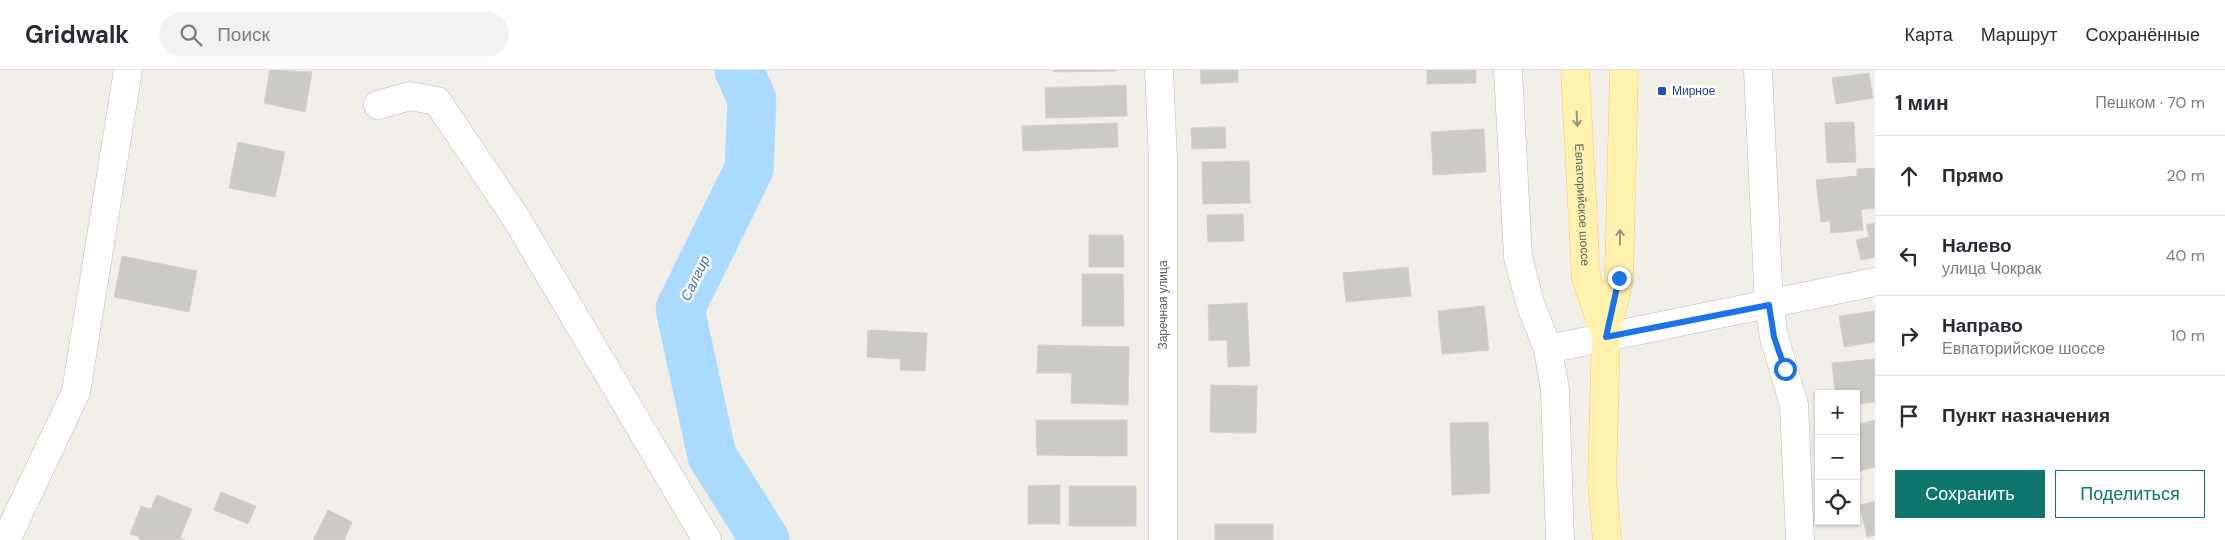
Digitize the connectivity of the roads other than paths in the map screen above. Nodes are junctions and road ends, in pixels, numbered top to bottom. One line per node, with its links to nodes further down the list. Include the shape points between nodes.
1 (128, 70): 12 (street, via 76,392)
2 (1159, 70): 14 (street, Заречная улица, via 1163,159)
3 (1508, 70): 11 (street, via 1518,257 1531,306)
4 (1575, 70): 10 (main road, Евпаторийское шоссе, one-way to 10, via 1586,278)
5 (1624, 70): 10 (main road, Евпаторийское шоссе, one-way to 5, via 1619,278)
6 (1758, 70): 9 (street)
7 (378, 105): 13 (street, via 410,96 437,101 516,218)
8 (1875, 282): 9 (street)
9 (1769, 305): 10 (street); 17 (street, via 1774,337 1794,405)
10 (1606, 337): 11 (street); 16 (main road, Евпаторийское шоссе, via 1602,480)
11 (1548, 349): 15 (street, via 1555,390)
12 (6, 540)
13 (707, 540)
14 (1163, 540)
15 (1560, 540)
16 (1607, 540)
17 (1800, 540)

